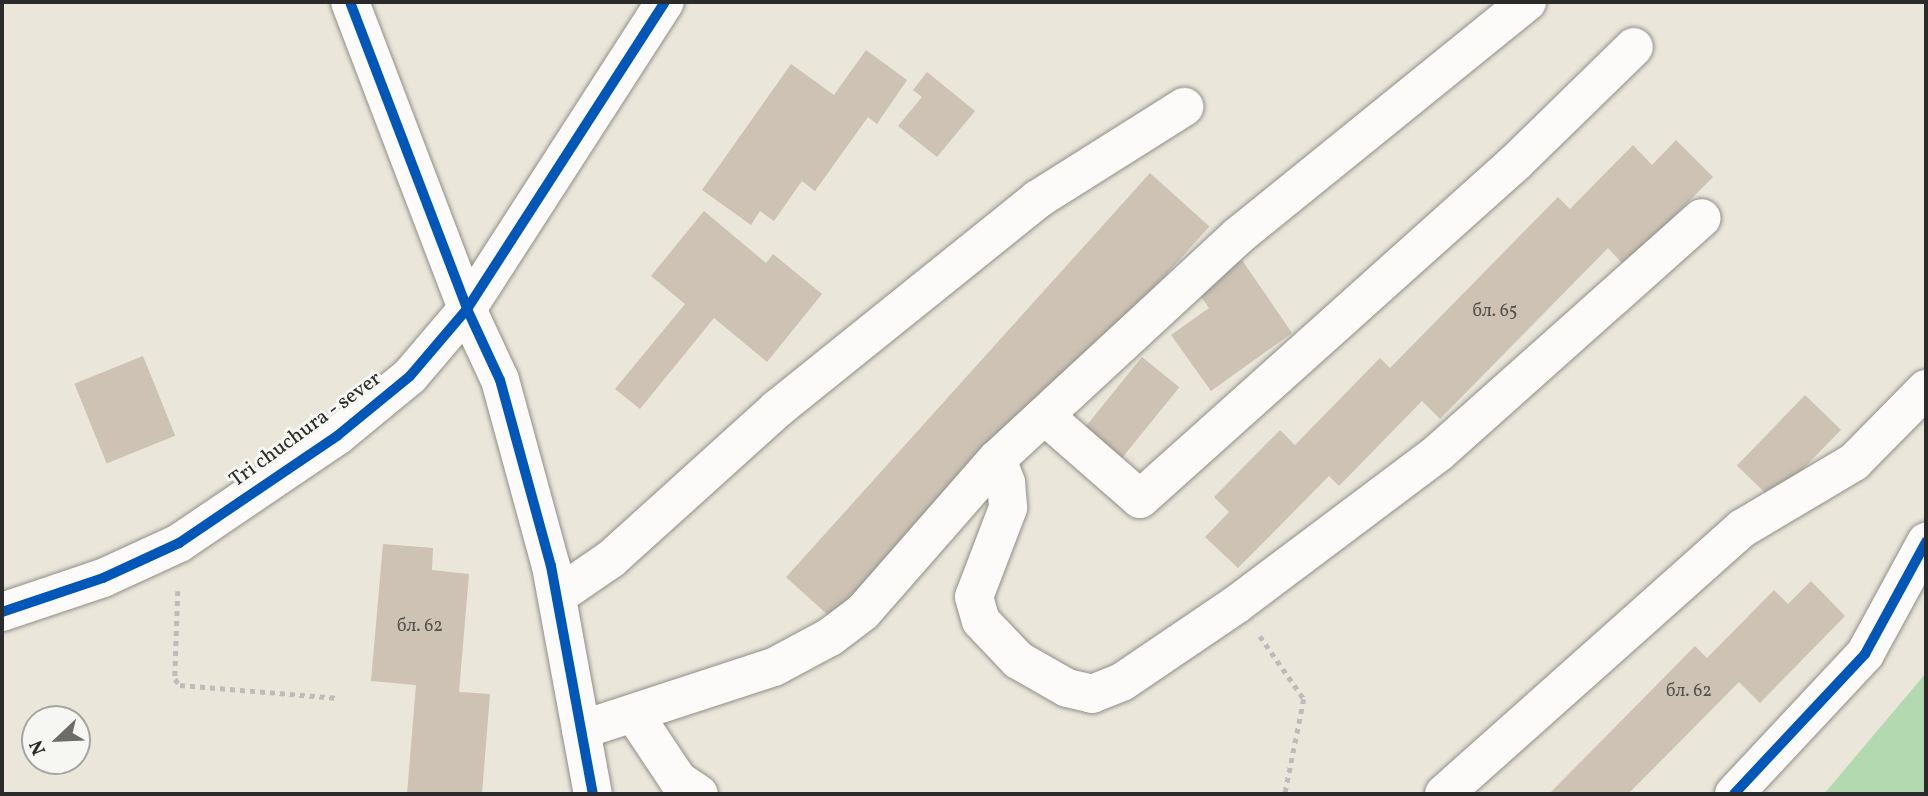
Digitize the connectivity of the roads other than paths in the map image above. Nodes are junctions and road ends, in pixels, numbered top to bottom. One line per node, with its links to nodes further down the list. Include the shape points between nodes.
1 (350, 2): 7 (street)
2 (665, 2): 7 (street, Tri chuchura - sever)
3 (1527, 2): 9 (street, via 1238,236)
4 (1634, 47): 9 (street, via 1515,163 1140,499)
5 (1184, 107): 12 (street, via 1038,199 777,409 611,559)
6 (1702, 218): 10 (street, via 1438,453 1237,604 1122,682 1092,694 1042,676 981,621 974,597 1009,508)
7 (467, 309): 12 (street, via 500,380 532,484); 13 (street, Tri chuchura - sever, via 410,376 337,436 179,543 103,579)
8 (1926, 389): 18 (street, via 1854,462 1742,528)
9 (1045, 416): 10 (street)
10 (997, 459): 14 (street, via 863,612 830,637 774,667)
11 (1926, 541): 19 (street, via 1865,654)
12 (557, 596): 15 (street)
13 (2, 612)
14 (634, 714): 15 (street); 17 (street, via 678,780)
15 (582, 730): 16 (street)
16 (593, 794)
17 (699, 794)
18 (1444, 794)
19 (1734, 794)

